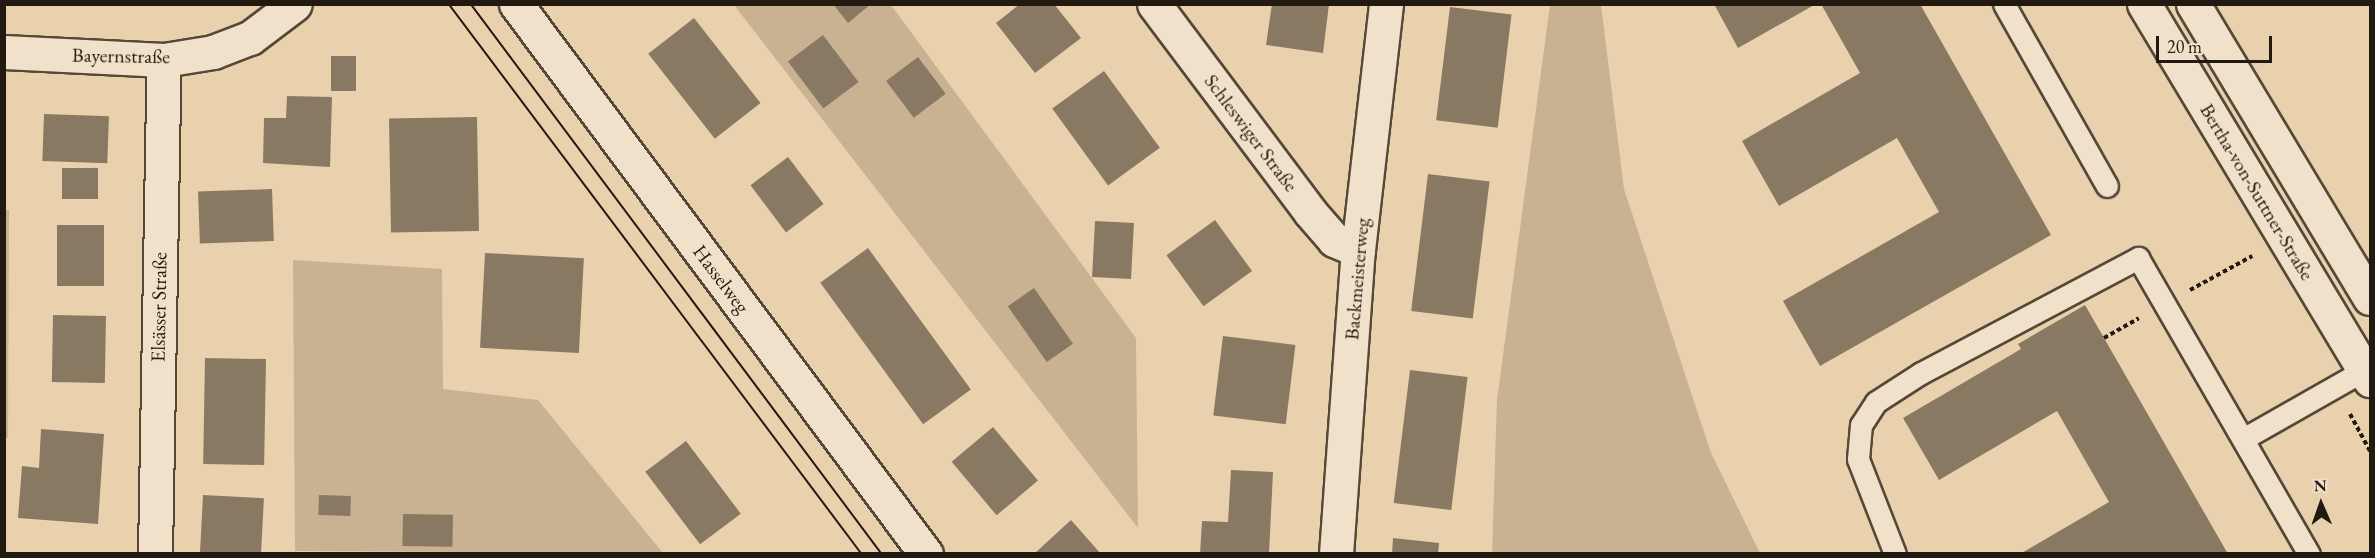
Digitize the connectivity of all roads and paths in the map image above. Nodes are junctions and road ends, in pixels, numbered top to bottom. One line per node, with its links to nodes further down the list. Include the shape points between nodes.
1 (295, 4): 9 (street, Bayernstraße, via 250,38 213,52)
2 (516, 4): 18 (street, Hasselweg)
3 (1154, 4): 11 (street, Schleswiger Straße, via 1310,212 1334,240)
4 (1386, 4): 11 (street, Backmeisterweg)
5 (2004, 4): 10 (lane)
6 (2144, 4): 15 (street, Bertha-von-Suttner-Straße)
7 (2193, 4): 14 (street)
8 (4, 52): 9 (street, Bayernstraße)
9 (164, 60): 17 (street, Elsässer Straße)
10 (2107, 186)
11 (1358, 250): 19 (street, Backmeisterweg)
12 (2255, 254): 13 (path)
13 (2244, 260)
14 (2370, 298)
15 (2369, 372): 16 (lane)
16 (2243, 439): 20 (lane, via 2138,258 1921,373 1876,402 1861,425 1858,459); 21 (lane)
17 (155, 554)
18 (926, 554)
19 (1336, 554)
20 (1895, 554)
21 (2309, 554)

